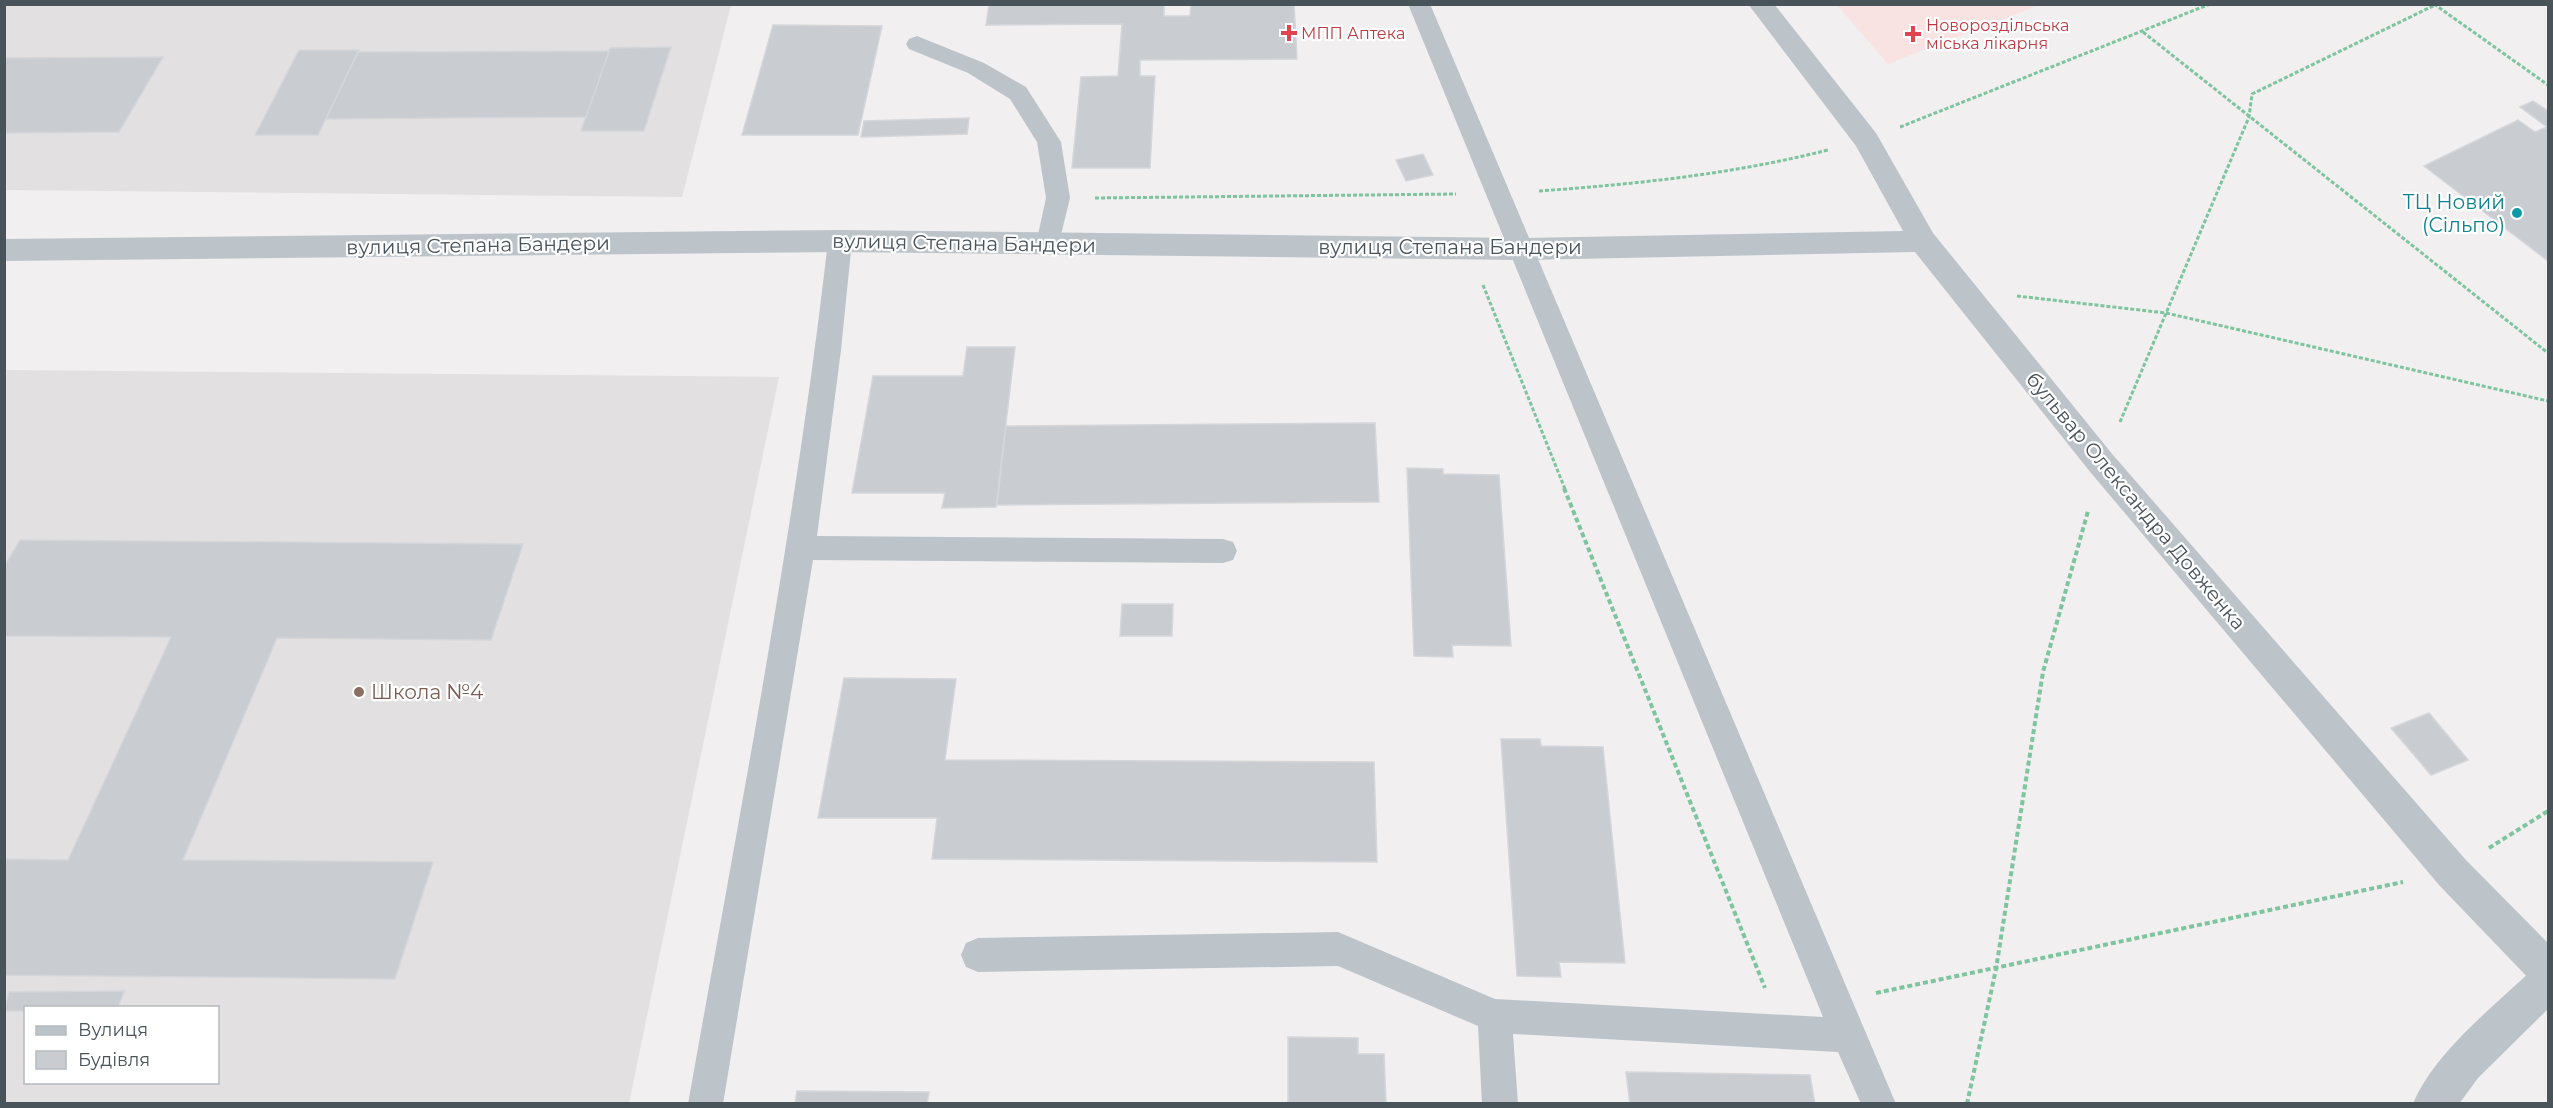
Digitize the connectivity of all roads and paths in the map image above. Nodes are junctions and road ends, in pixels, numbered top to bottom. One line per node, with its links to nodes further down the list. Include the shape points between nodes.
1 (1419, 4): 9 (lane)
2 (1760, 4): 8 (street, бульвар Олександра Довженка)
3 (2210, 4): 5 (path)
4 (2434, 4): 7 (path)
5 (2144, 32): 8 (path); 18 (path)
6 (917, 44): 10 (lane, via 976,68 1018,93 1049,142)
7 (2548, 85)
8 (1866, 140): 9 (path, via 1808,156 1642,185); 12 (street, бульвар Олександра Довженка)
9 (1497, 194): 10 (path); 15 (lane)
10 (1058, 198): 13 (lane)
11 (840, 241): 13 (street, вулиця Степана Бандери); 16 (street, вулиця Степана Бандери); 20 (lane, via 831,336)
12 (1923, 242): 15 (street, вулиця Степана Бандери); 17 (street, бульвар Олександра Довженка)
13 (1048, 244): 14 (street, вулиця Степана Бандери)
14 (1469, 248): 15 (street, вулиця Степана Бандери); 29 (path)
15 (1519, 249): 27 (lane)
16 (4, 250)
17 (1962, 290): 19 (path, via 2166,313); 23 (street, бульвар Олександра Довженка, via 2102,464)
18 (2548, 353)
19 (2548, 401)
20 (800, 548): 21 (lane); 31 (lane)
21 (1223, 550)
22 (2548, 811): 23 (path)
23 (2452, 872): 25 (street, бульвар Олександра Довженка); 27 (path)
24 (978, 955): 28 (lane, via 1338,950)
25 (2548, 970)
26 (2548, 982): 34 (street, via 2464,1064)
27 (1834, 1001): 30 (lane)
28 (1495, 1016): 29 (lane); 32 (lane)
29 (1782, 1031): 30 (lane)
30 (1848, 1035): 33 (lane)
31 (705, 1104)
32 (1500, 1104)
33 (1879, 1104)
34 (2433, 1104)

